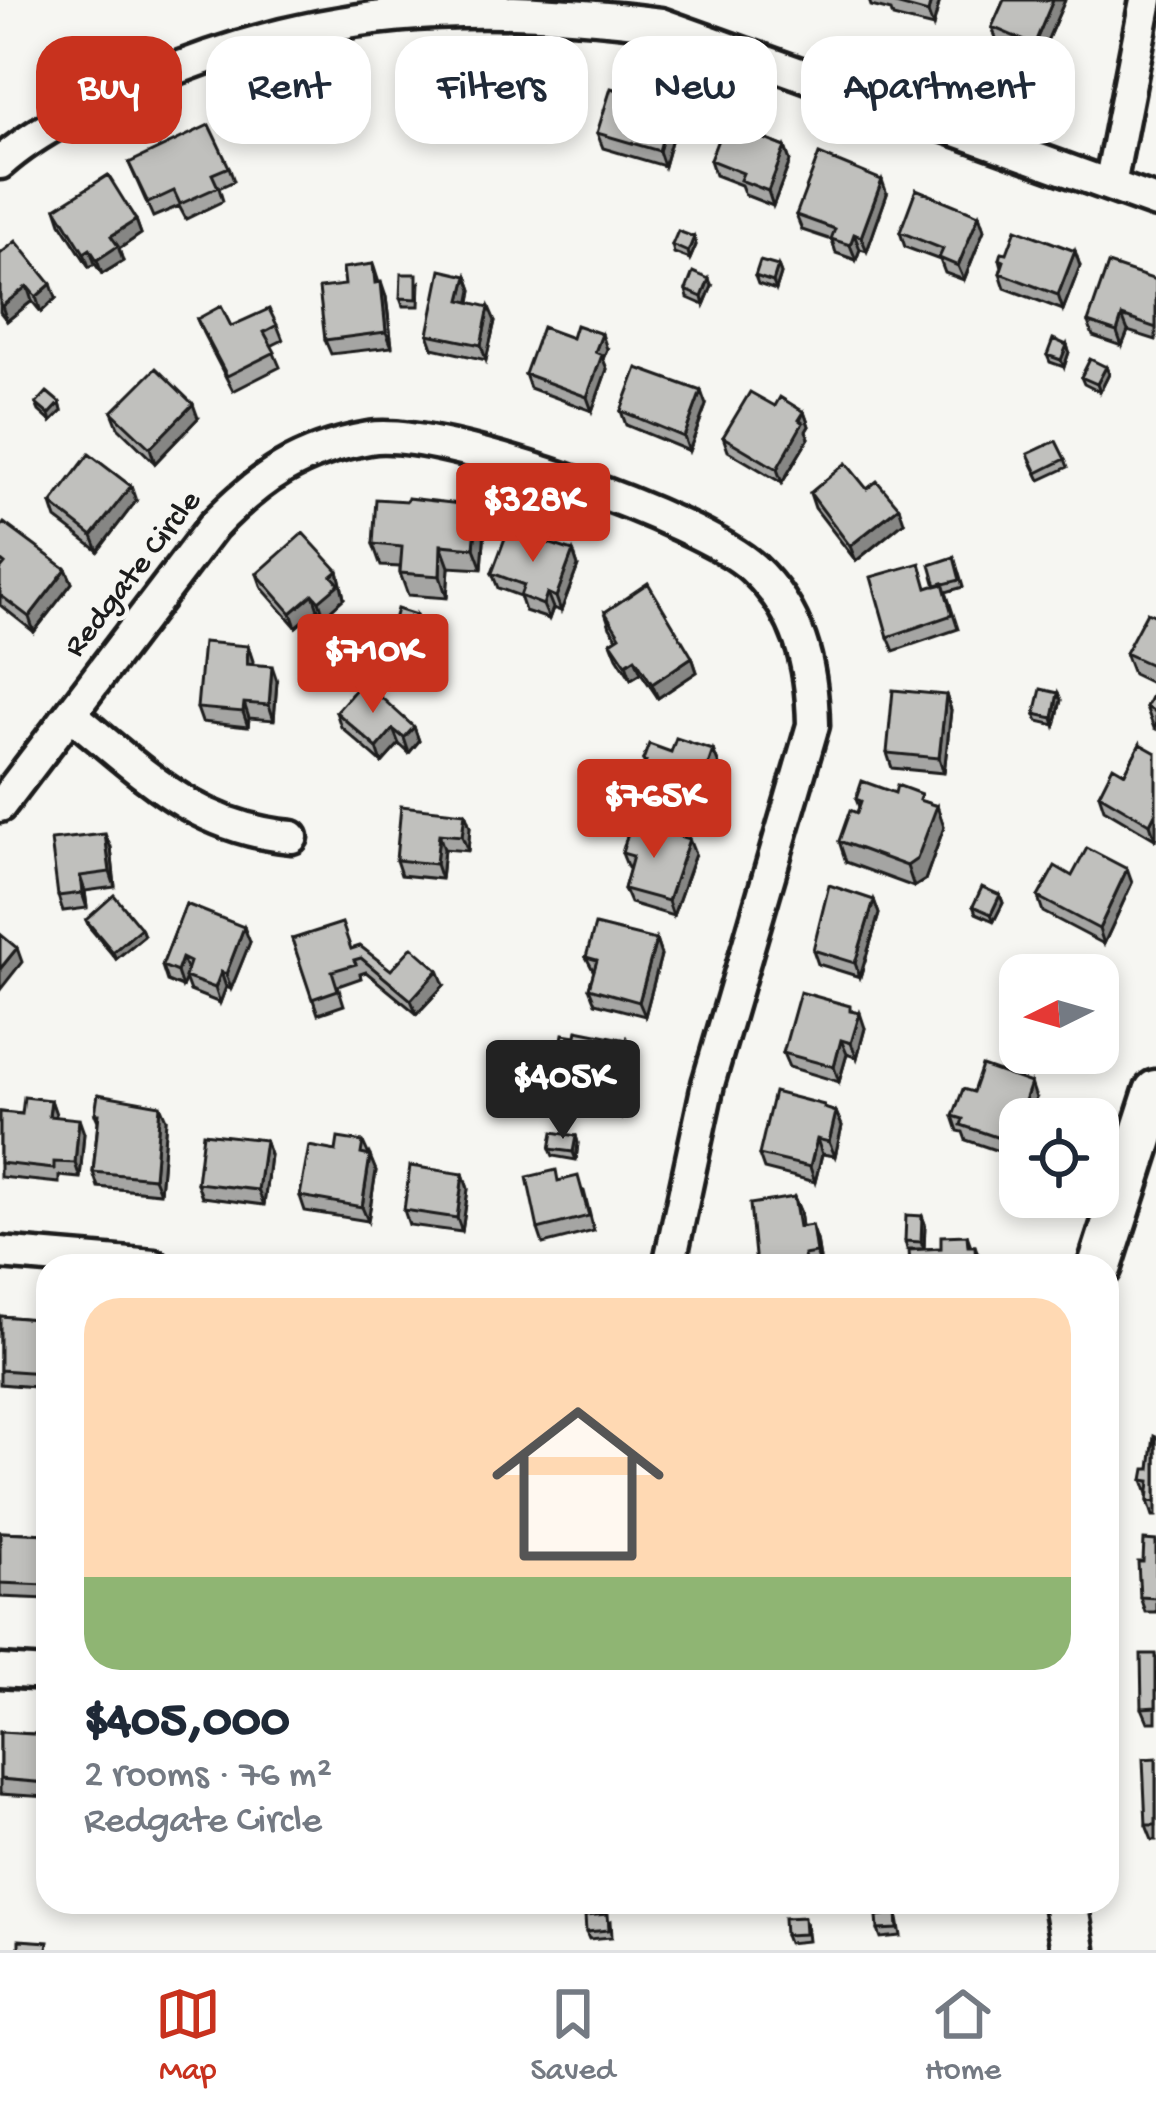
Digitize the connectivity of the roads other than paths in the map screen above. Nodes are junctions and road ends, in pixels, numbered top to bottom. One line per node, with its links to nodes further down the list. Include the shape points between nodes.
1 (1146, 0): 4 (street)
2 (361, 8): 3 (street, via 194,60); 4 (street, via 510,5 661,24)
3 (4, 149)
4 (1110, 185): 5 (street)
5 (1156, 202)
6 (72, 715): 7 (street, Redgate Circle); 8 (street, via 204,814 249,833); 11 (street, Redgate Circle, via 250,488 283,465 372,437 468,448 680,522 755,569 803,642 813,724 708,1084)
7 (0, 806)
8 (292, 837)
9 (1156, 1092): 12 (main road)
10 (0, 1253): 13 (street)
11 (672, 1254)
12 (1104, 1254)
13 (36, 1256)
14 (0, 1671): 15 (street)
15 (36, 1673)
16 (1067, 1914): 17 (main road)
17 (1073, 1950)

